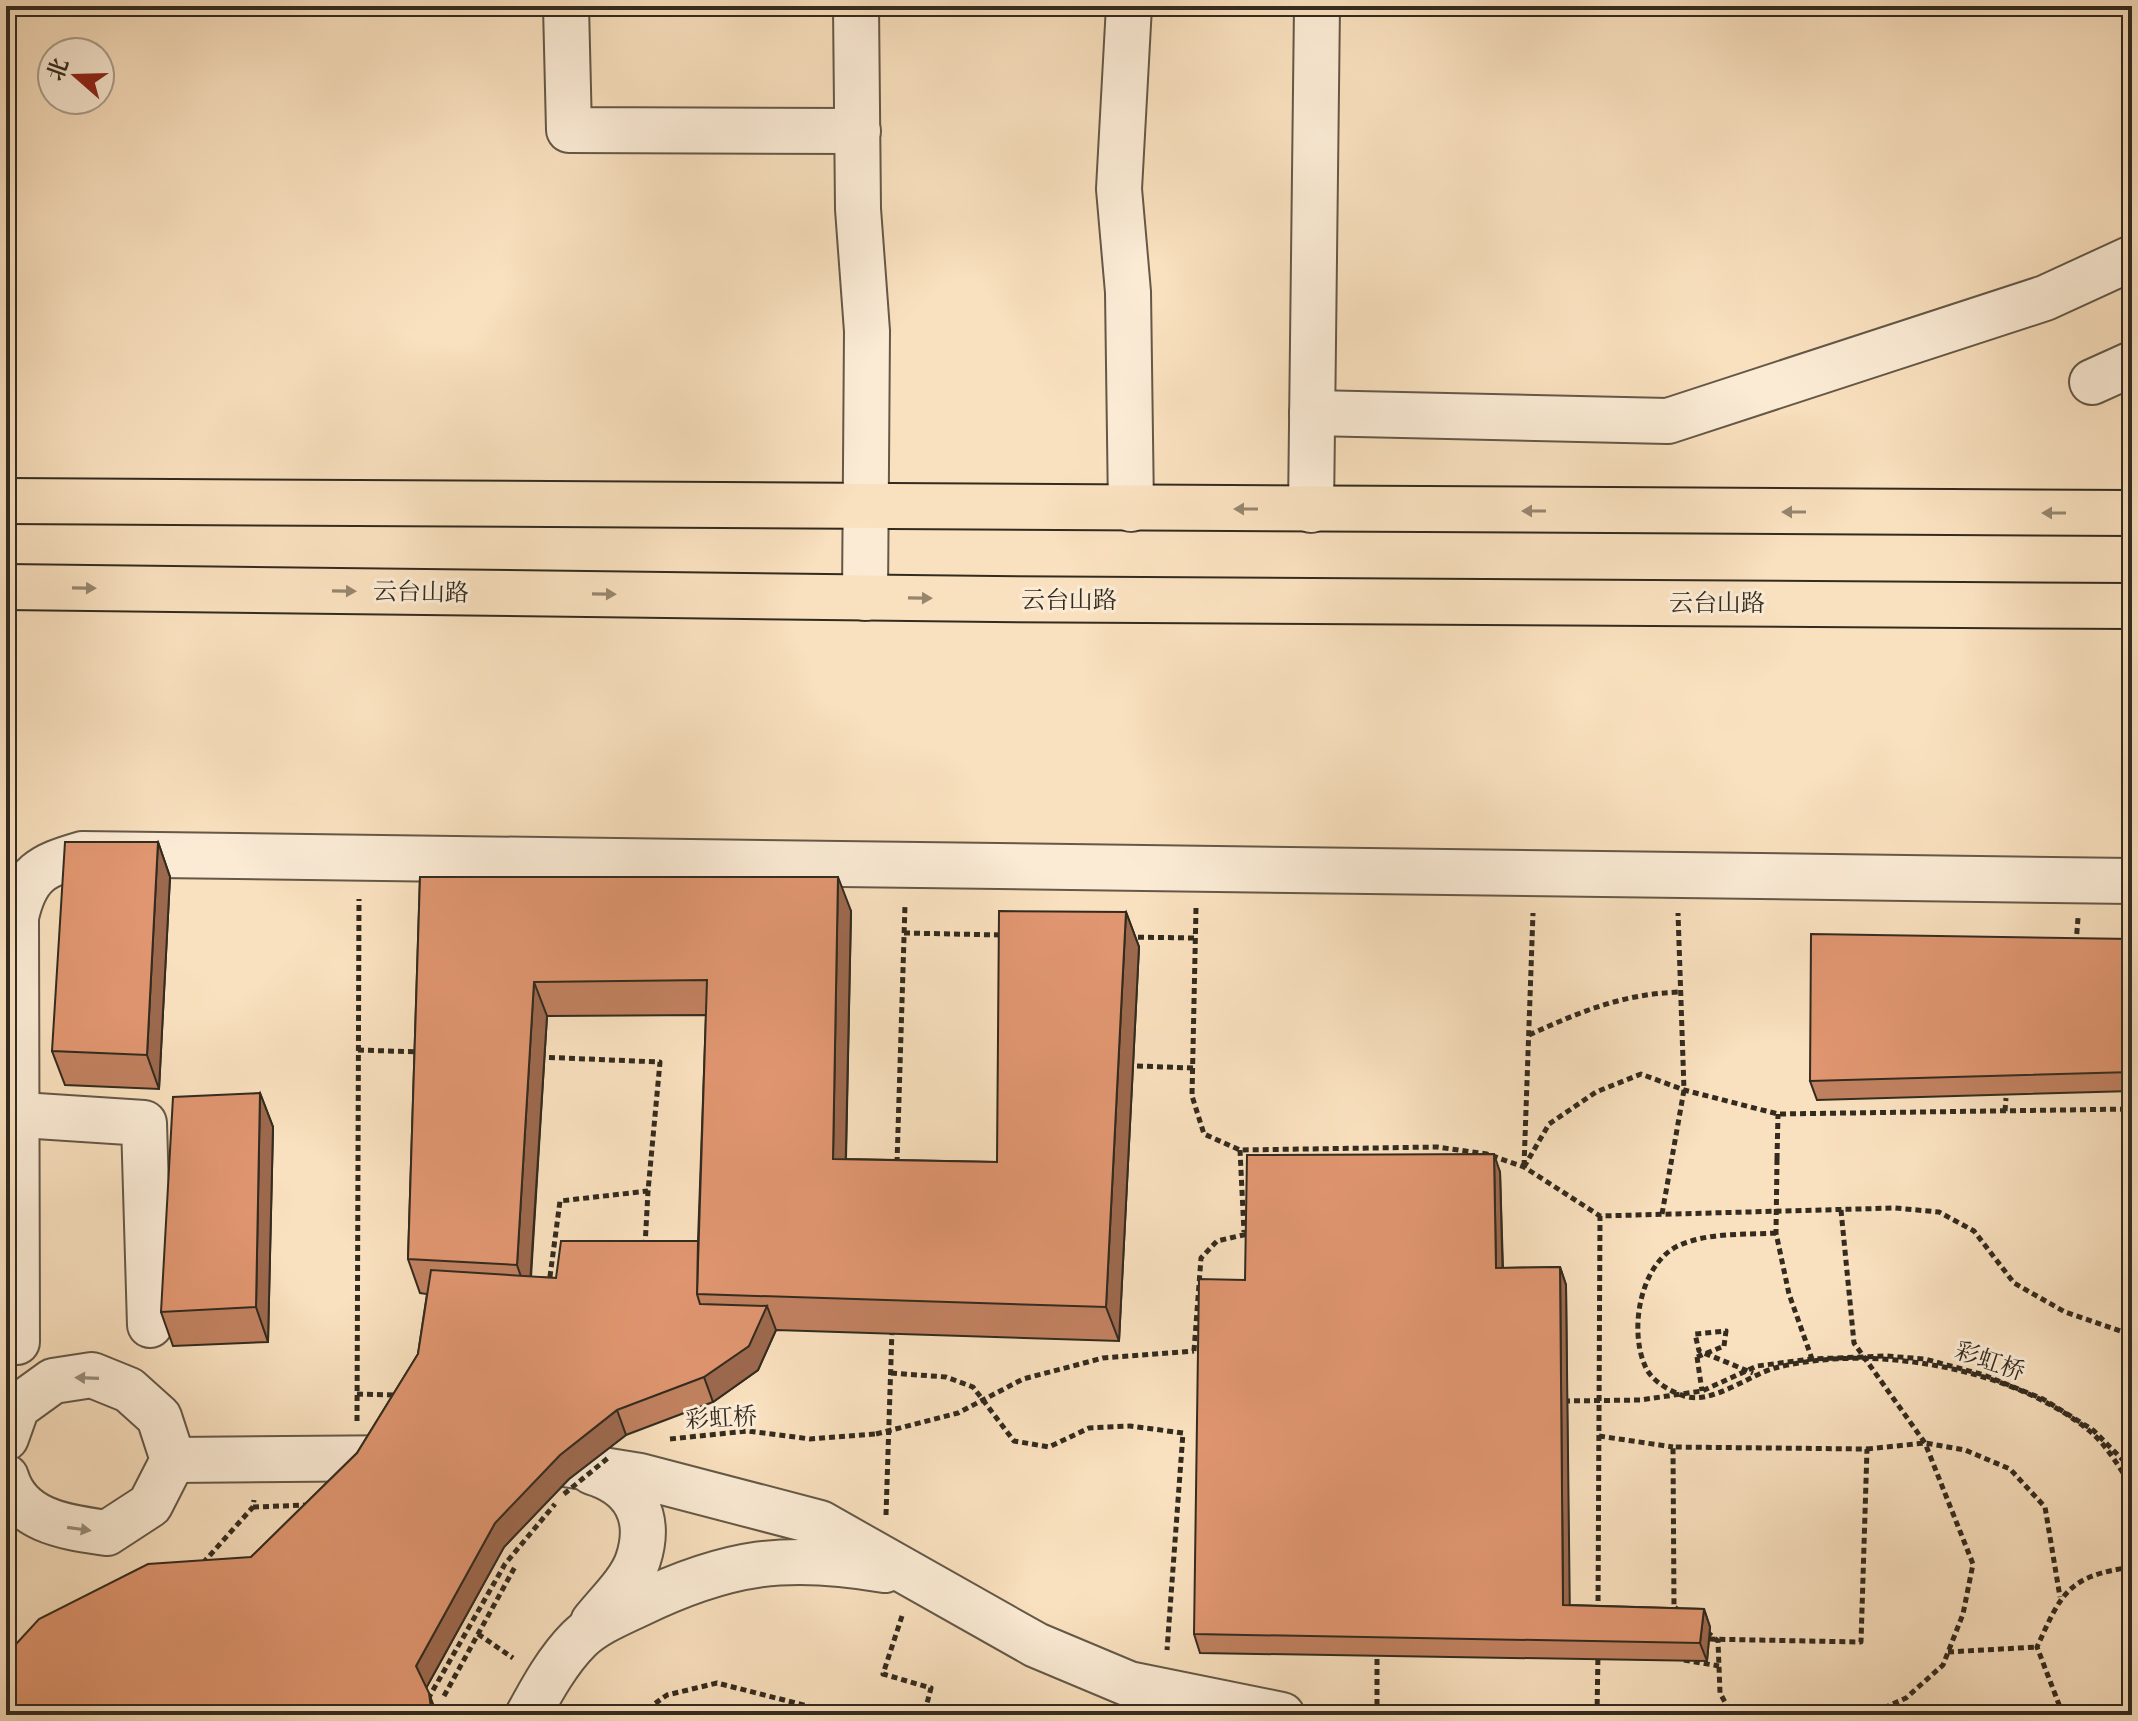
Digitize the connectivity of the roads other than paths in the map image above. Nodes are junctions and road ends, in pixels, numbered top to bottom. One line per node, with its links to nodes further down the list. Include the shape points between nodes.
1 (566, 6): 5 (street, via 569,130)
2 (856, 6): 5 (street)
3 (1129, 6): 12 (street, via 1119,189 1128,292)
4 (1317, 6): 9 (street)
5 (858, 131): 11 (street, via 867,331)
6 (2132, 258): 9 (street, via 2045,298 1668,421)
7 (2132, 364): 8 (street)
8 (2092, 382)
9 (1312, 413): 13 (street)
10 (6, 501): 11 (main road)
11 (866, 507): 12 (main road); 16 (street)
12 (1131, 509): 13 (main road, one-way to 12)
13 (1311, 510): 14 (main road, one-way to 13)
14 (2132, 513)
15 (6, 587): 16 (main road, 云台山路, one-way to 16)
16 (865, 598): 17 (main road, 云台山路, one-way to 17)
17 (2132, 606)
18 (2132, 881): 19 (street, via 82,854 41,870 21,894)
19 (11, 1114): 20 (street, via 144,1123); 21 (street)
20 (150, 1325)
21 (17, 1342)
22 (6, 1438): 25 (street, one-way to 22, via 159,1417 129,1390 92,1375 53,1381 17,1407)
23 (447, 1459): 25 (street)
24 (491, 1459): 26 (street)
25 (173, 1460): 27 (street, one-way to 25, via 11,1495 52,1525 107,1533 150,1505)
26 (559, 1463): 28 (street, via 640,1476 820,1523); 29 (street, via 608,1477 632,1493 644,1526 638,1562)
27 (6, 1477)
28 (900, 1568): 29 (street, via 783,1559 734,1568 674,1587); 31 (street, via 1036,1645 1129,1684)
29 (580, 1638): 30 (street)
30 (528, 1715)
31 (1282, 1715)

